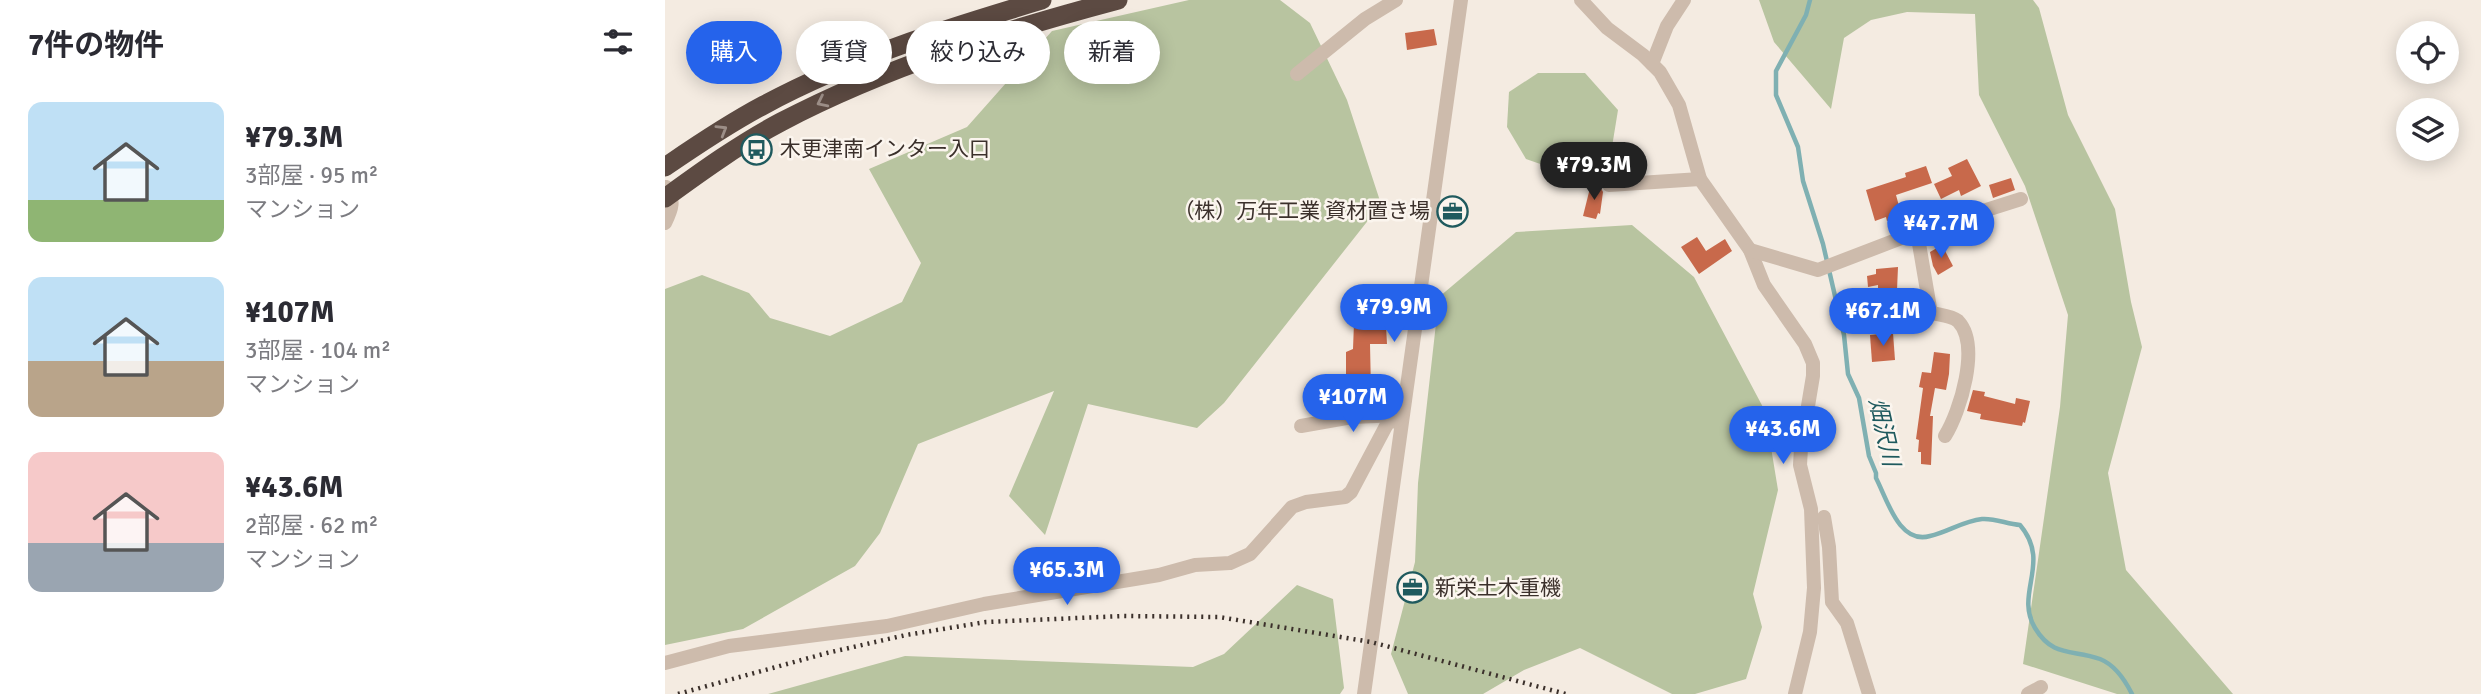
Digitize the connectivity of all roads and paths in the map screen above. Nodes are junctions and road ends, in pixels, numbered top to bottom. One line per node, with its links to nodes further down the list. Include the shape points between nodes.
1 (1042, 0): 9 (highway, one-way to 1, via 764,105 839,70 931,34)
2 (1118, 0): 12 (highway, one-way to 12, via 997,34 851,88 779,123)
3 (1396, 0): 8 (street)
4 (1461, 0): 18 (street)
5 (1581, 0): 7 (street)
6 (1684, 0): 7 (street, via 1660,40)
7 (1652, 64): 10 (street, via 1679,105)
8 (1297, 74)
9 (665, 167)
10 (1700, 179): 11 (street); 16 (street)
11 (1609, 185)
12 (667, 193): 14 (street, via 672,208)
13 (2021, 199): 15 (street)
14 (665, 223)
15 (1917, 232): 16 (street, via 1818,270); 20 (street, via 1930,309 1956,319 1967,343 1963,390 1956,419)
16 (1750, 250): 24 (street, via 1764,285 1813,363 1800,465 1811,509 1814,588 1810,632)
17 (1346, 399): 18 (street)
18 (1402, 414): 19 (street); 22 (street, via 1386,426 1351,492 1293,507 1250,554 1230,563 1195,565 887,626 729,646); 23 (street)
19 (1301, 426)
20 (1945, 436)
21 (1824, 516): 25 (street, via 1832,602 1847,623)
22 (665, 663)
23 (1364, 694)
24 (1795, 694)
25 (1869, 694)

